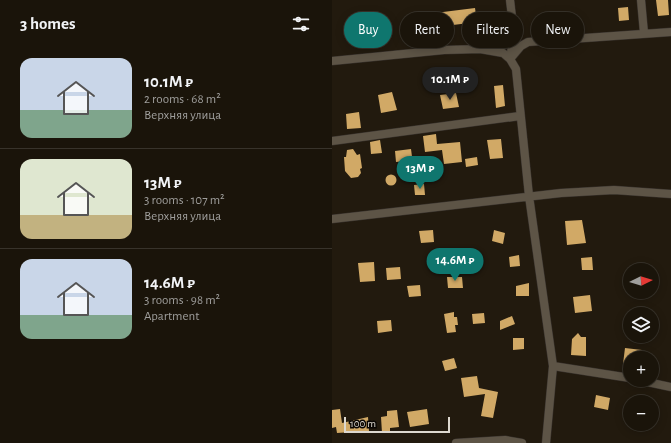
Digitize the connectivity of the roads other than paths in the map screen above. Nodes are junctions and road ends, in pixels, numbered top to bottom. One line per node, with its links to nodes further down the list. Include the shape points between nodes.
1 (510, 0): 5 (street, via 514,34)
2 (641, 0): 4 (street)
3 (671, 32): 4 (street)
4 (644, 33): 5 (street, via 528,42 521,46)
5 (510, 60): 6 (street, via 503,53 480,49); 7 (street, via 516,69)
6 (332, 61)
7 (520, 116): 8 (street); 10 (street)
8 (332, 141)
9 (671, 194): 10 (street, via 614,190)
10 (529, 196): 11 (street); 12 (street)
11 (332, 219)
12 (553, 366): 13 (street); 18 (street)
13 (623, 377)
14 (659, 384): 15 (street)
15 (671, 387)
16 (456, 443): 17 (street, via 506,440)
17 (522, 443)
18 (546, 443)

